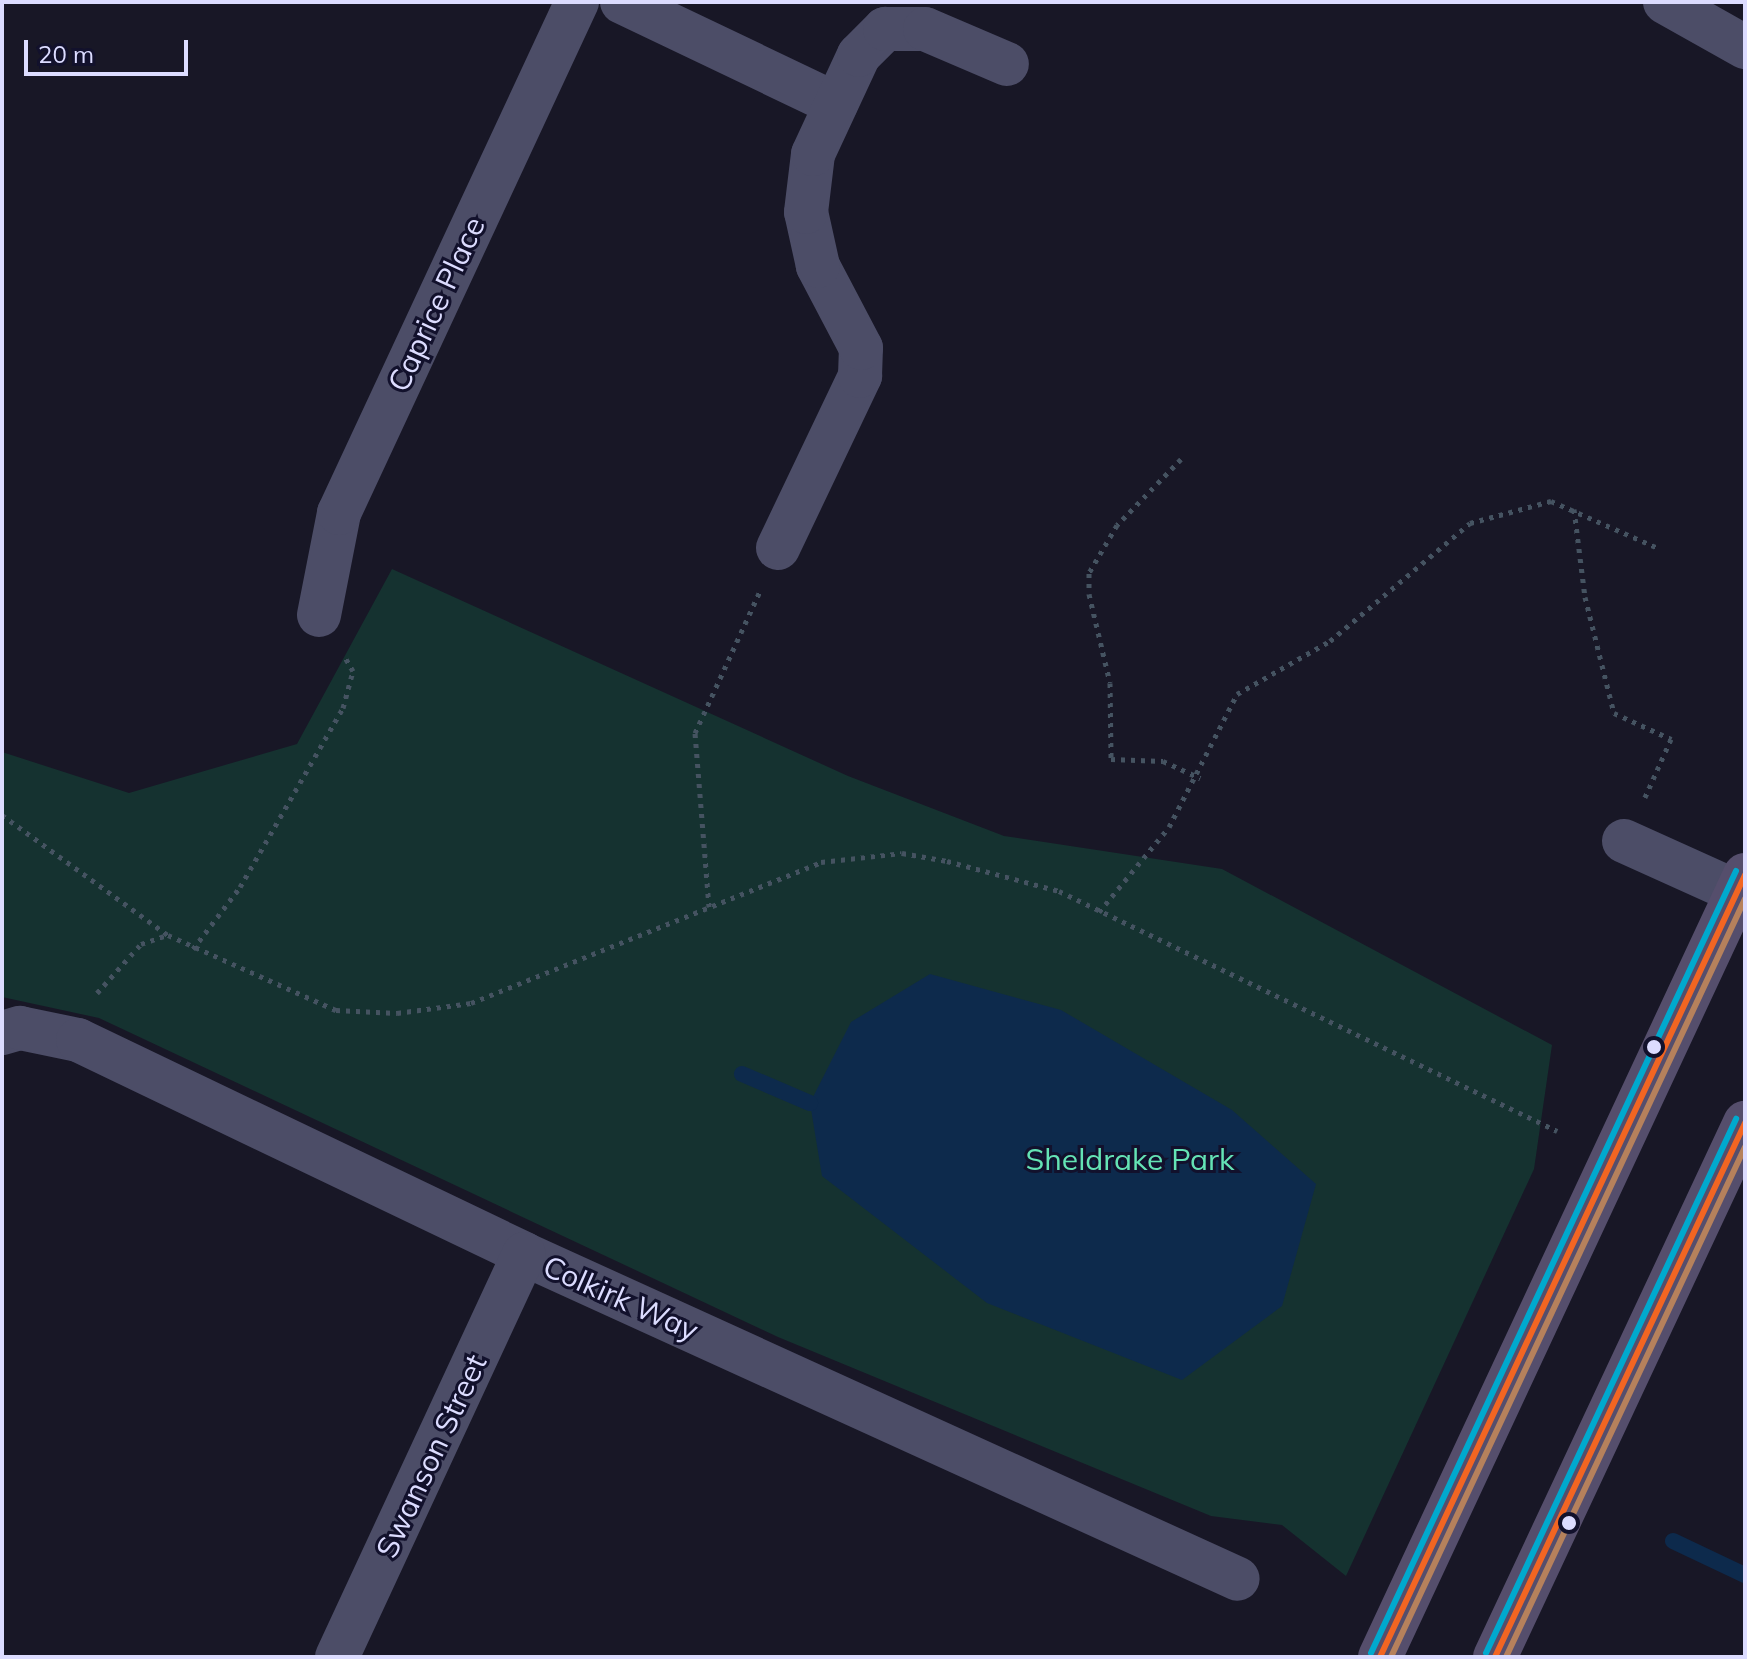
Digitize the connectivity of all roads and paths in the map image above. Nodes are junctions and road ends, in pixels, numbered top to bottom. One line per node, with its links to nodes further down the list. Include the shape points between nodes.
1 (577, 2): 11 (street, Caprice Place, via 339,513)
2 (622, 2): 6 (street)
3 (1665, 2): 4 (street)
4 (1745, 47)
5 (1007, 64): 6 (street, via 925,29 885,29 859,55)
6 (836, 104): 10 (street, via 813,154 806,212 818,266 854,327 860,376)
7 (1181, 459): 12 (path, via 1111,534 1089,573 1089,594 1110,683 1111,759 1163,761)
8 (1574, 509): 9 (path); 12 (path, via 1551,501 1521,504 1470,523 1330,641 1237,694); 14 (path, via 1585,597 1614,713 1671,739)
9 (1656, 547)
10 (778, 548): 16 (path, via 695,733)
11 (319, 615): 19 (path, via 353,671 343,708 240,887)
12 (1200, 778): 17 (path, via 1138,873)
13 (2, 815): 18 (path)
14 (1624, 841): 15 (street)
15 (1741, 884): 27 (main road)
16 (709, 907): 17 (path, via 821,862 902,853 1010,875); 19 (path, via 471,1003 397,1013 336,1010)
17 (1099, 912): 23 (path)
18 (168, 935): 19 (path); 21 (path, via 141,944 110,972)
19 (193, 949)
20 (2, 1033): 21 (street, Colkirk Way, via 20,1028)
21 (78, 1040): 24 (street, Colkirk Way)
22 (1745, 1123): 28 (main road)
23 (1557, 1131)
24 (524, 1254): 25 (street, Colkirk Way); 26 (street, Swanson Street)
25 (1238, 1579)
26 (337, 1657)
27 (1380, 1657)
28 (1495, 1657)

